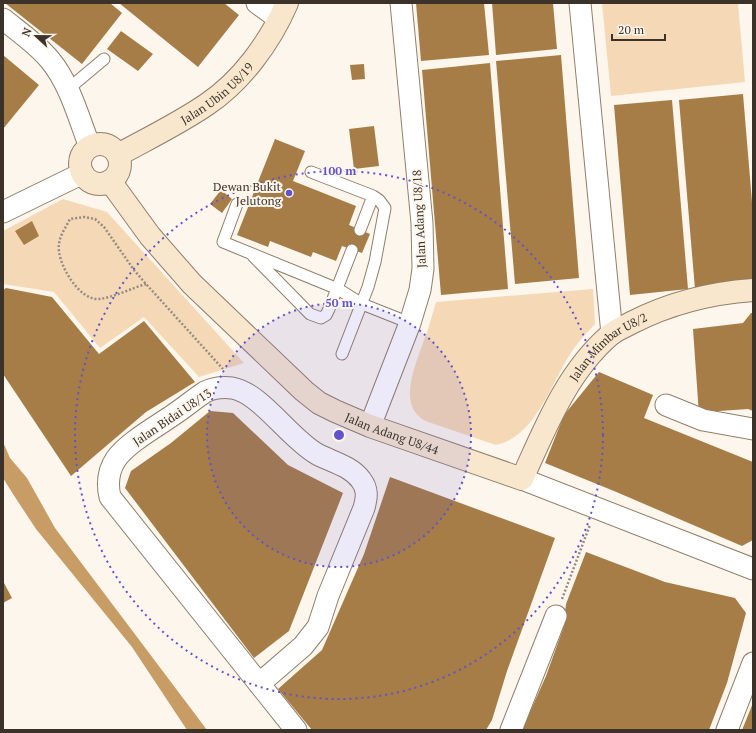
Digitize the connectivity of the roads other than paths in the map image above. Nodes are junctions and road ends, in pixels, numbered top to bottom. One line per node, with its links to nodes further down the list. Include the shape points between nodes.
1 (257, 3): 4 (street)
2 (402, 3): 22 (street, Jalan Adang U8/18, via 423,248 420,290)
3 (580, 3): 23 (street)
4 (282, 8): 9 (street, Jalan Ubin U8/19, via 258,54 220,94 196,111)
5 (3, 19): 7 (street, via 51,61)
6 (104, 59): 7 (lane)
7 (67, 90): 8 (street)
8 (90, 147): 9 (street, via 106,145); 11 (street, via 82,156)
9 (118, 155): 12 (street, via 119,169)
10 (311, 172): 13 (lane)
11 (83, 173): 12 (street, via 88,180 97,184); 15 (street)
12 (110, 181): 26 (street, Jalan Adang U8/44, via 150,236 192,284 304,391 335,412)
13 (373, 196): 16 (lane); 21 (lane, via 383,203 385,208 375,262)
14 (237, 204): 18 (lane, via 223,242)
15 (3, 212)
16 (360, 230)
17 (352, 250): 19 (lane)
18 (250, 253): 19 (lane); 19 (lane, via 316,318 326,315)
19 (338, 289): 21 (lane)
20 (753, 290): 23 (street, Jalan Mimbar U8/2, via 686,300 642,318)
21 (362, 304): 22 (lane); 24 (lane)
22 (410, 323): 26 (street, Jalan Adang U8/18)
23 (612, 334): 28 (street, Jalan Mimbar U8/2, via 594,351 569,384 546,425)
24 (342, 354)
25 (666, 405): 27 (street, via 703,420)
26 (370, 426): 28 (street, Jalan Adang U8/44)
27 (753, 429)
28 (522, 479): 29 (street, Jalan Adang U8/44)
29 (753, 569)
30 (556, 616): 34 (street)
31 (753, 663): 35 (street)
32 (259, 684): 32 (street, Jalan Bidai U8/13, via 303,646 318,627 364,508 366,487 356,475 294,437 243,391 222,388 205,392 119,455 108,486 110,497); 33 (street, Jalan Bidai U8/13)
33 (296, 730)
34 (511, 730)
35 (727, 730)

